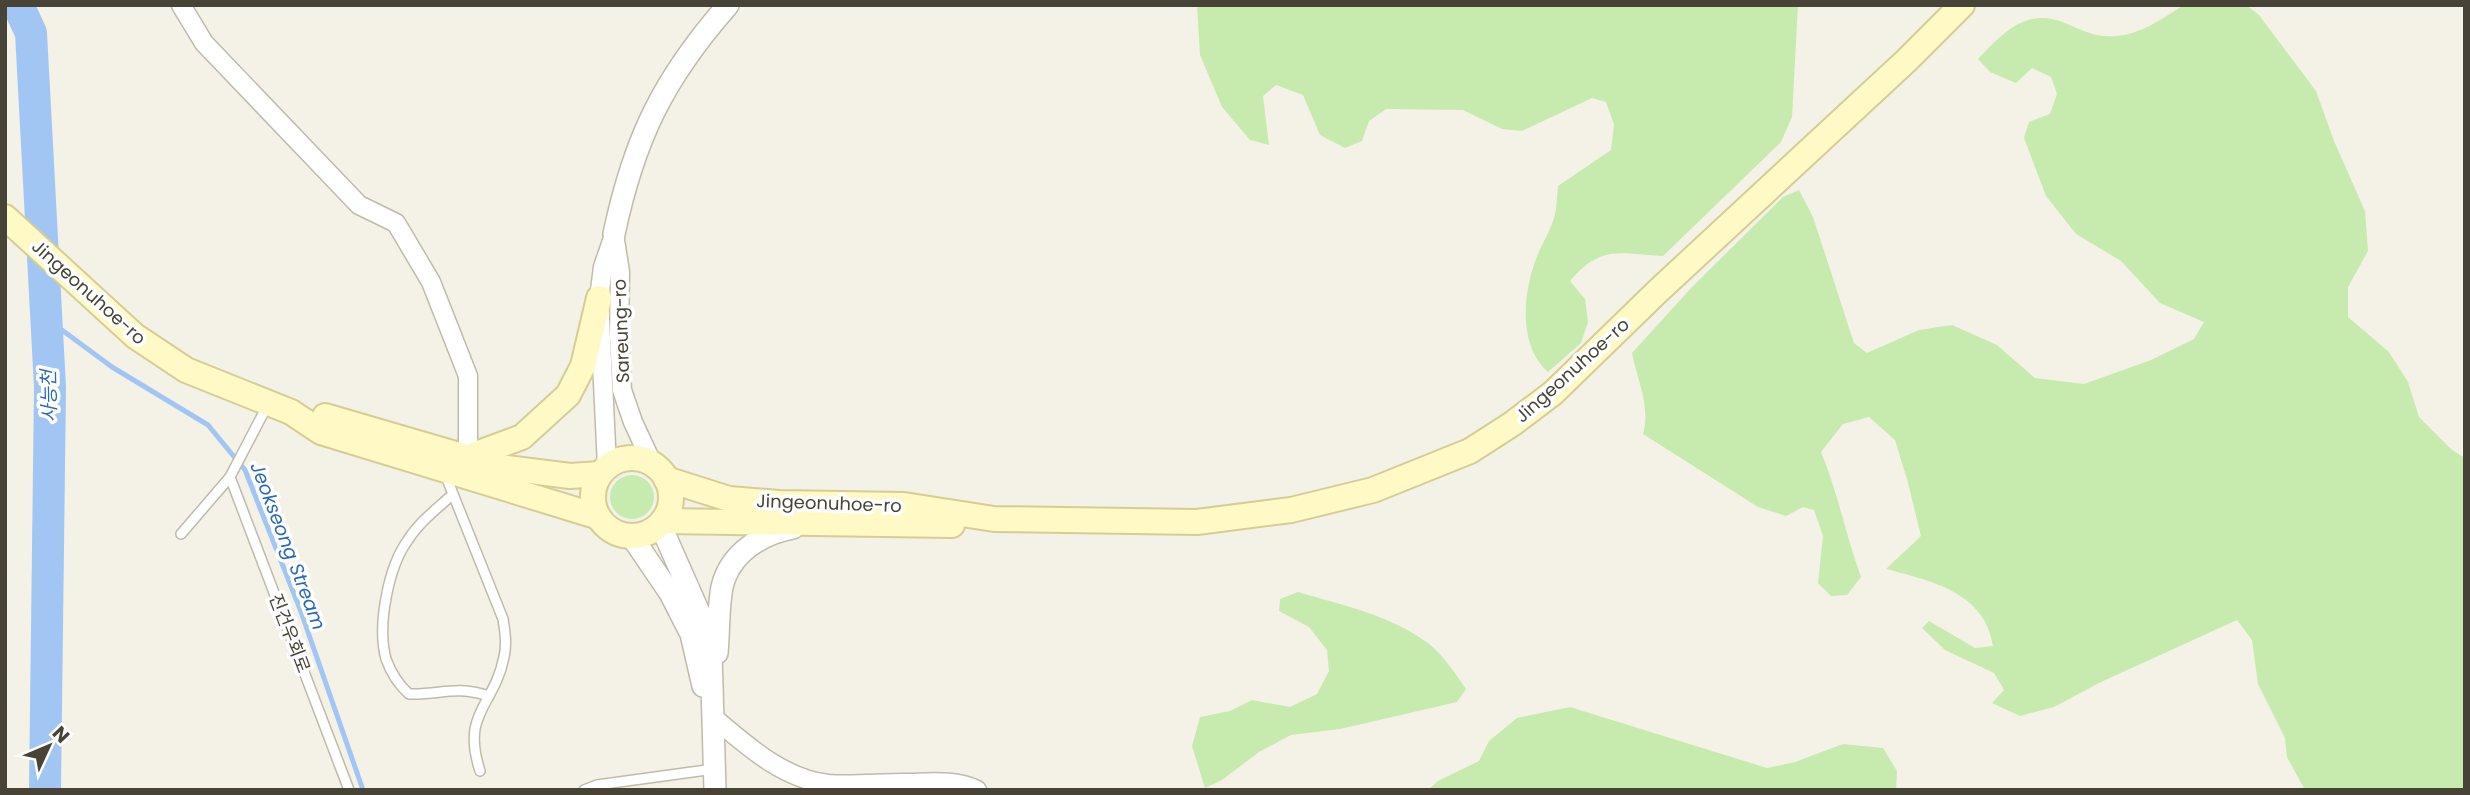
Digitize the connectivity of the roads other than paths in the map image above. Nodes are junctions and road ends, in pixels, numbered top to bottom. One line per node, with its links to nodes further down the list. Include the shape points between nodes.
1 (181, 5): 8 (street, via 204,43 359,205 396,223 431,282 468,376)
2 (728, 5): 5 (street, Sareung-ro, via 687,55 640,138)
3 (1962, 5): 15 (main road, Jingeonuhoe-ro, via 1553,393 1470,451 1373,490 1291,510 1197,522)
4 (11, 222): 7 (main road, Jingeonuhoe-ro, via 135,336 186,370)
5 (614, 234): 6 (street, Sareung-ro); 11 (street, Sareung-ro, via 620,272 622,390)
6 (599, 298): 8 (main road, via 583,366 568,396 522,438); 10 (street, Sareung-ro)
7 (279, 408): 8 (main road, Jingeonuhoe-ro, via 328,416); 9 (main road, Jingeonuhoe-ro, via 321,432); 12 (lane, via 250,440)
8 (468, 457): 10 (main road, Jingeonuhoe-ro, via 528,472 570,476)
9 (443, 469): 13 (lane); 14 (main road, Jingeonuhoe-ro)
10 (603, 470): 11 (main road, via 624,458 638,458); 14 (main road, via 593,487)
11 (659, 471): 15 (main road, Jingeonuhoe-ro, via 729,499 904,505); 16 (main road, via 670,486 671,500)
12 (230, 477): 18 (lane); 24 (lane, 진건우회로)
13 (453, 494): 20 (lane, via 503,619 504,659); 20 (lane, via 407,540 400,555 383,613 387,659 398,684 409,694 456,689)
14 (596, 516): 19 (main road, via 618,535)
15 (994, 519): 17 (main road, Jingeonuhoe-ro, via 972,525)
16 (662, 523): 17 (main road, Jingeonuhoe-ro); 19 (main road, via 647,535); 21 (street, via 711,652)
17 (821, 523): 21 (street, via 774,532 755,541 734,562 722,586)
18 (181, 534)
19 (632, 537): 21 (street, via 691,634)
20 (489, 696): 22 (lane, via 477,717 473,738)
21 (714, 718): 23 (street); 25 (street, via 759,754 805,778 828,783 951,782)
22 (480, 771)
23 (715, 780): 26 (lane, via 638,779)
24 (348, 788)
25 (974, 789)
26 (584, 790)

